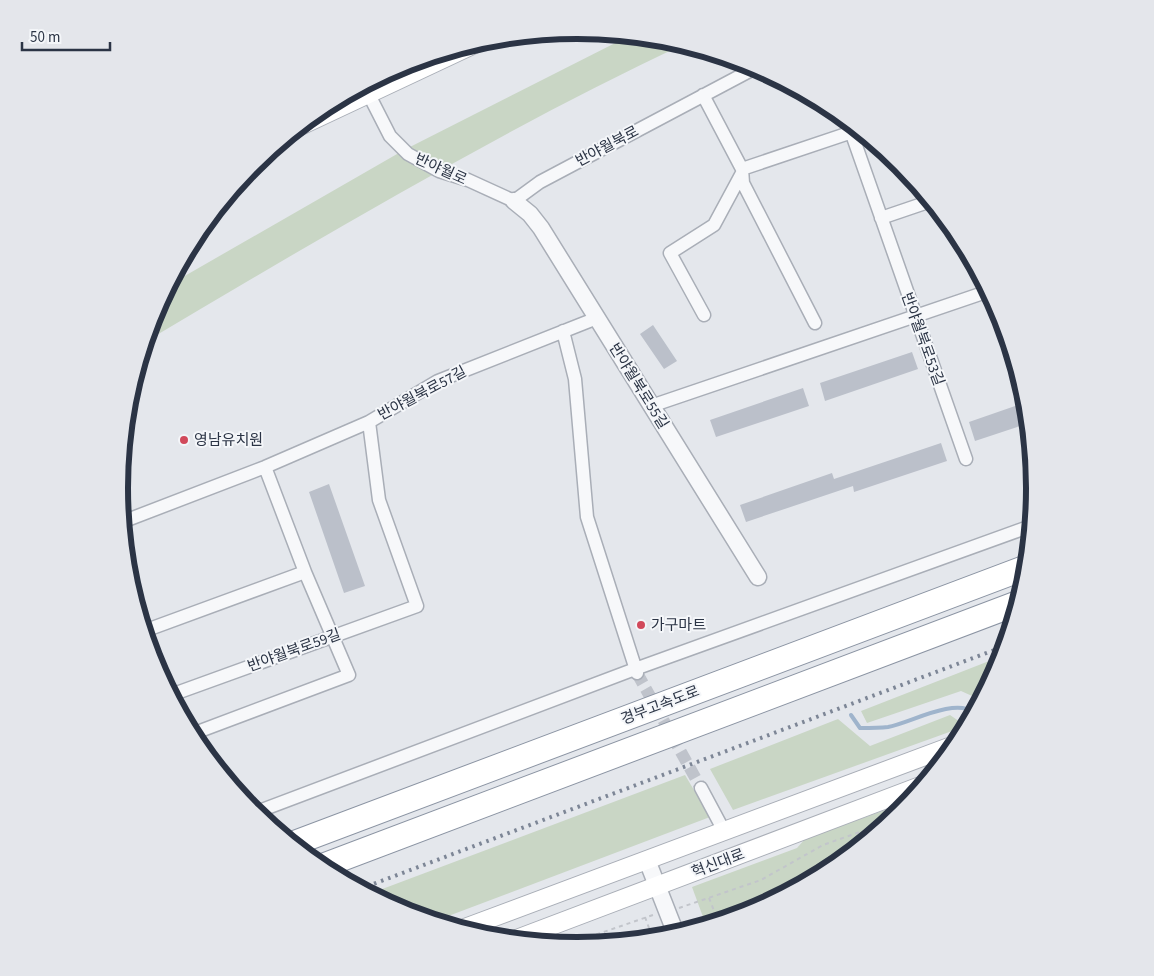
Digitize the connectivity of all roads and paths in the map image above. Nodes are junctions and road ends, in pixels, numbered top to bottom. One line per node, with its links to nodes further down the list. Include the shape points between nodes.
1 (413, 70): 3 (main road)
2 (747, 72): 5 (street, 반야월북로)
3 (381, 84)
4 (367, 91): 9 (street, 반야월로, via 390,136 408,154 439,171)
5 (703, 95): 8 (street); 9 (street, 반야월북로, via 540,182)
6 (846, 129): 8 (street, 반야월북로53길)
7 (855, 136): 11 (street, 반야월북로53길)
8 (742, 171): 13 (street, via 714,225 670,253); 16 (street, via 743,182)
9 (514, 201): 15 (street, 반야월북로55길, via 541,228)
10 (924, 203): 11 (street)
11 (881, 218): 14 (street, 반야월북로53길)
12 (982, 293): 14 (street)
13 (704, 315)
14 (915, 316): 18 (street); 20 (street, 반야월북로53길)
15 (597, 318): 17 (street, 반야월북로57길); 18 (street, 반야월북로55길)
16 (815, 324)
17 (563, 331): 19 (street, 반야월북로57길, via 438,381); 31 (street, via 575,379 587,517)
18 (651, 406): 26 (street, 반야월북로55길)
19 (369, 422): 21 (street); 27 (street, 반야월북로57길, via 379,500)
20 (966, 459)
21 (266, 467): 22 (street); 25 (street)
22 (129, 519)
23 (1024, 529): 31 (street)
24 (1019, 570): 40 (highway, 경부고속도로)
25 (304, 572): 29 (street); 30 (street)
26 (758, 577)
27 (417, 606): 30 (street, 반야월북로59길)
28 (1010, 606): 42 (highway, 경부고속도로)
29 (151, 628)
30 (333, 636): 32 (street, 반야월북로59길); 33 (street, via 349,675)
31 (636, 671): 37 (street)
32 (177, 693)
33 (199, 731)
34 (942, 750): 39 (main road)
35 (700, 788): 39 (street)
36 (909, 790): 43 (main road, 혁신대로)
37 (263, 810)
38 (870, 828): 44 (path, via 823,845 761,880)
39 (724, 831): 41 (main road)
40 (300, 841)
41 (647, 860): 43 (street); 48 (main road)
42 (329, 863)
43 (657, 886): 45 (street); 51 (main road, 혁신대로)
44 (709, 898): 45 (path); 46 (path)
45 (667, 911): 47 (path); 49 (street)
46 (716, 915)
47 (645, 917): 50 (path); 52 (path)
48 (473, 925)
49 (673, 927)
50 (650, 931)
51 (529, 934)
52 (590, 937)

